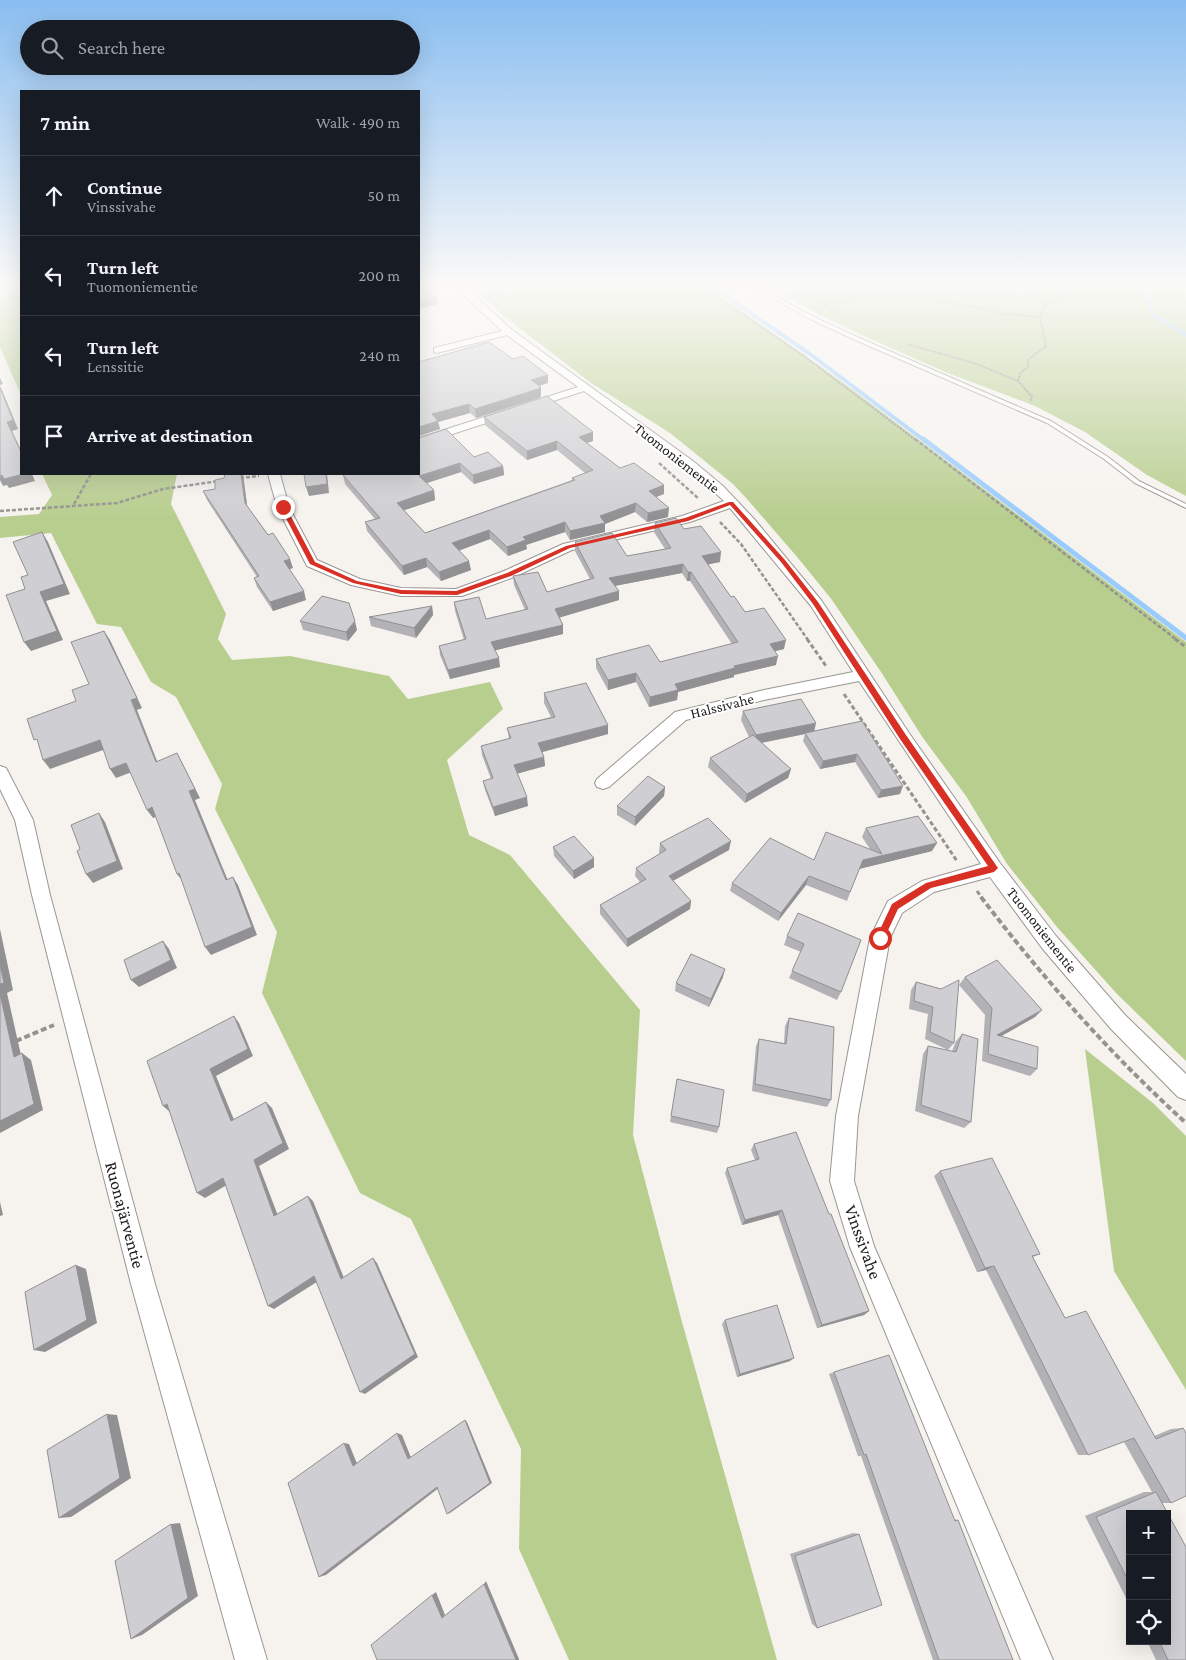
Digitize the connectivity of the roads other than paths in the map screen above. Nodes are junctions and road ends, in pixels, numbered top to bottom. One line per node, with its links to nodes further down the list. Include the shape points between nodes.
1 (551, 363): 3 (street, Tuomoniementie)
2 (915, 363): 7 (lane, via 1026,411 1078,439 1137,482)
3 (584, 388): 4 (street); 6 (street, Tuomoniementie, via 689,463)
4 (420, 442)
5 (274, 475): 6 (street, via 283,507 312,563 356,582 401,592 457,593 568,547 686,519)
6 (731, 503): 8 (street, Tuomoniementie, via 816,603)
7 (1186, 506)
8 (863, 675): 10 (street, Halssivahe, via 681,716); 11 (street, Tuomoniementie)
9 (0, 772): 13 (street, Ruonajärventie, via 24,820 143,1284)
10 (603, 783)
11 (994, 868): 12 (street, Tuomoniementie, via 1049,942 1118,1022); 14 (street, Vinssivahe, via 929,886 895,907 880,938 847,1116 842,1181 862,1247)
12 (1186, 1089)
13 (251, 1660)
14 (1036, 1660)

